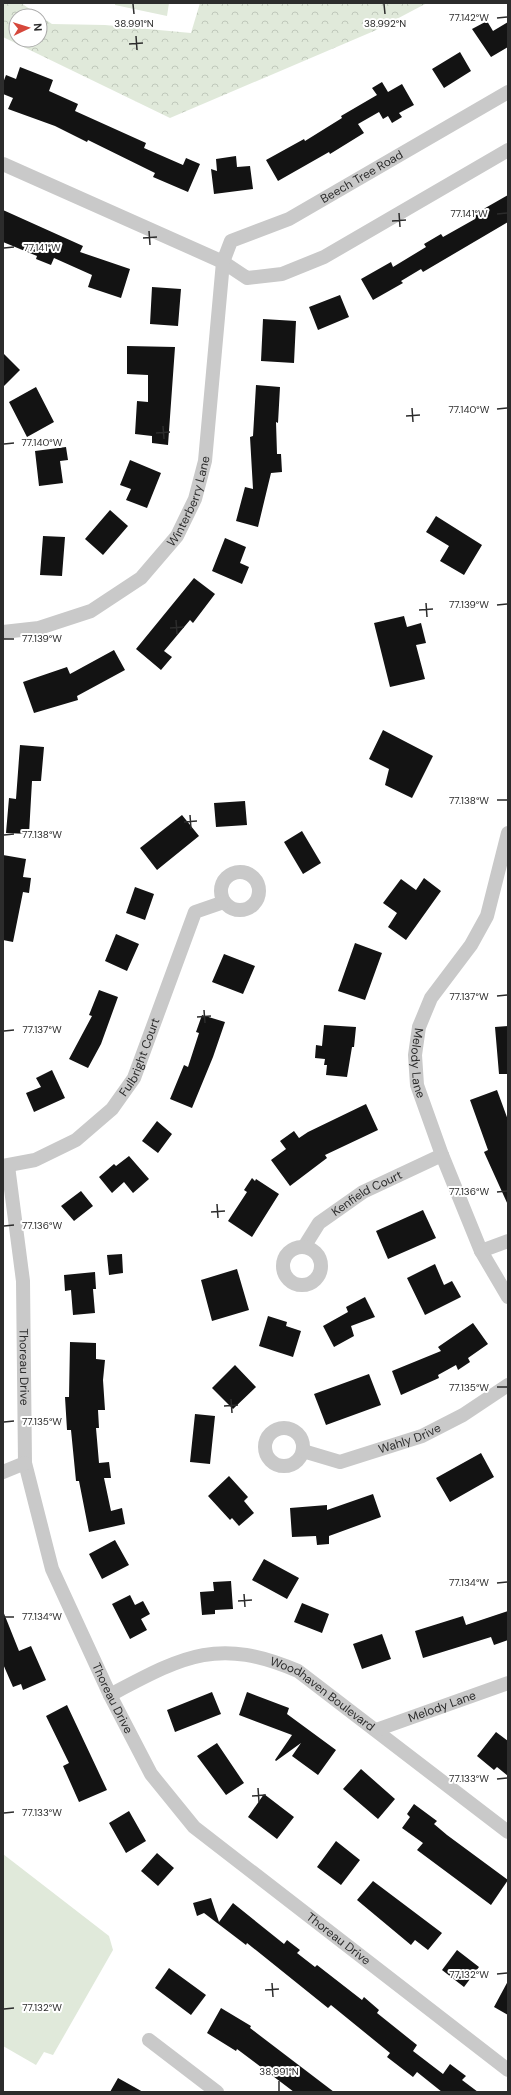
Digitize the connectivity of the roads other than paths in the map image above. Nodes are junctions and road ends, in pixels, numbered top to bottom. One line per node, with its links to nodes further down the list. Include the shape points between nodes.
1 (508, 92): 4 (street, Beech Tree Road, via 290,219 231,241)
2 (508, 150): 4 (street, via 324,257 282,274 247,278)
3 (3, 164): 4 (street)
4 (223, 262): 5 (street, Winterberry Lane, via 205,461 195,499 177,536 141,578 91,611 39,628)
5 (3, 632)
6 (508, 833): 8 (street, Melody Lane, via 487,916 471,945 431,998 419,1027 415,1055 418,1085)
7 (224, 902): 9 (street, Fulbright Court, via 195,912 134,1078 112,1109 76,1140 35,1160)
8 (442, 1155): 11 (street, Kenfield Court, via 363,1192 319,1223); 12 (street, Melody Lane)
9 (6, 1166): 16 (street, Thoreau Drive, via 23,1281)
10 (508, 1241): 12 (street)
11 (304, 1247)
12 (481, 1251): 13 (street, Melody Lane)
13 (508, 1297)
14 (508, 1384): 15 (street, Wahly Drive, via 463,1415 422,1436 340,1462)
15 (303, 1450)
16 (25, 1463): 17 (street); 19 (street, Thoreau Drive, via 52,1569)
17 (3, 1472)
18 (508, 1683): 20 (street, Melody Lane)
19 (110, 1695): 20 (street, Woodhaven Boulevard, via 164,1667 188,1658 216,1653 245,1654 274,1661 298,1671); 23 (street, Thoreau Drive, via 151,1774 194,1828)
20 (376, 1730): 21 (street, Woodhaven Boulevard)
21 (508, 1832)
22 (149, 2040): 24 (street)
23 (508, 2070)
24 (201, 2087): 25 (street)
25 (217, 2092)

